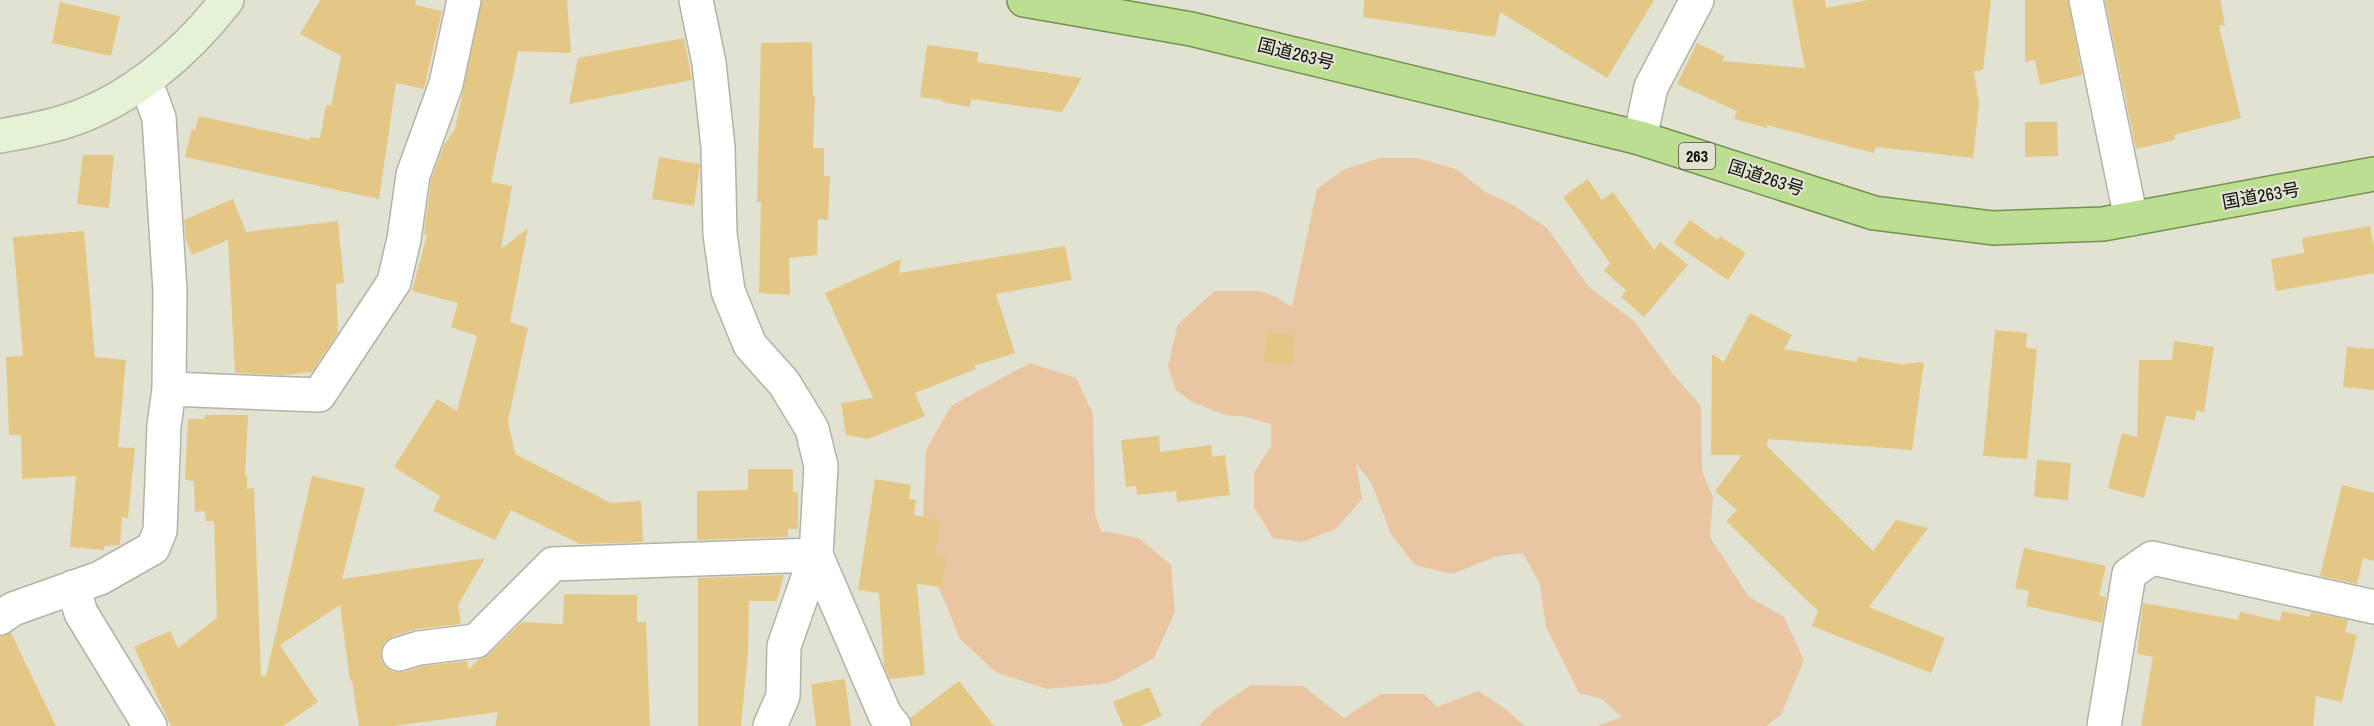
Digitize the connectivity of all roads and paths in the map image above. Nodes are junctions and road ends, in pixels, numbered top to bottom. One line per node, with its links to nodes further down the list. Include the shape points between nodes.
1 (226, 0): 7 (main road, via 179,52)
2 (464, 0): 12 (street, via 446,84 413,175 394,282 319,395)
3 (696, 0): 13 (street, via 709,63 718,147 720,234 728,291 750,345 784,383 812,429 821,466)
4 (1024, 0): 9 (highway, 国道263号 / 263, via 1191,29)
5 (1697, 0): 9 (street, via 1651,87)
6 (2086, 0): 11 (street)
7 (141, 83): 8 (main road, via 69,120); 12 (street, via 159,118 170,291)
8 (0, 136)
9 (1640, 138): 11 (highway, 国道263号 / 263, via 1874,213 1993,228 2103,224)
10 (2374, 174): 11 (highway, 国道263号 / 263)
11 (2131, 219)
12 (169, 389): 14 (street, via 160,531 153,548 100,578)
13 (816, 555): 17 (street, via 553,564 476,641); 19 (street, via 784,646 783,696); 20 (street, via 885,716)
14 (73, 587): 16 (street, via 13,609); 18 (street, via 81,613)
15 (2374, 606): 21 (street, via 2152,558 2129,574)
16 (0, 618)
17 (399, 654)
18 (150, 726)
19 (770, 726)
20 (894, 726)
21 (2104, 726)

